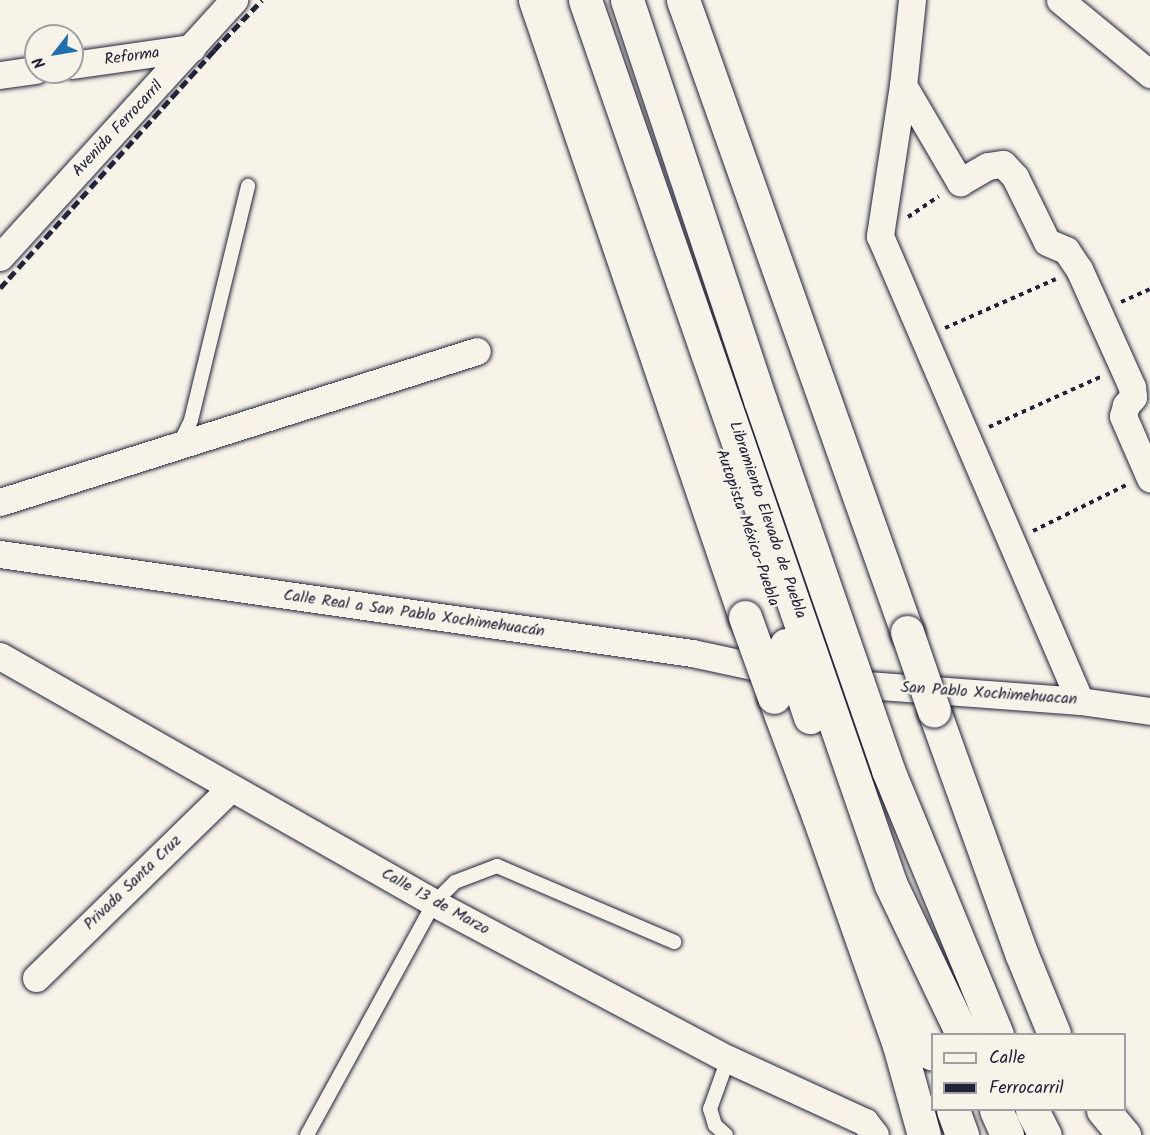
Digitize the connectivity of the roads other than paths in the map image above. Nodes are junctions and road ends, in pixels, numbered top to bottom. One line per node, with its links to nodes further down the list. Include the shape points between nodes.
1 (234, 0): 10 (street, Avenida Ferrocarril)
2 (535, 0): 46 (main road, bridge, via 745,616 899,1045)
3 (568, 0): 35 (main road, Autopista México-Puebla, bridge, via 810,717)
4 (585, 0): 31 (main road, Libramiento Elevado de Puebla, bridge, via 891,885)
5 (627, 0): 33 (main road, Libramiento Elevado de Puebla, bridge, via 888,770)
6 (642, 0): 32 (main road, via 876,700)
7 (683, 0): 34 (main road, bridge, via 934,711)
8 (912, 0): 15 (street)
9 (1060, 0): 13 (street)
10 (192, 48): 11 (street, Reforma); 17 (street, Avenida Ferrocarril)
11 (84, 63)
12 (24, 72): 14 (street)
13 (1150, 74)
14 (0, 75)
15 (903, 85): 20 (street, via 960,182 988,166 1003,164 1015,177 1047,242 1066,250 1079,269 1132,387 1133,397 1123,416); 25 (street, via 880,236)
16 (248, 186): 19 (lane, via 191,420)
17 (0, 257)
18 (477, 351): 19 (street)
19 (179, 445): 21 (street)
20 (1149, 476)
21 (0, 501)
22 (0, 554): 24 (street, Calle Real a San Pablo Xochimehuacán, via 692,653)
23 (0, 656): 27 (street, Calle 13 de Marzo)
24 (827, 682): 25 (street, San Pablo Xochimehuacan)
25 (1080, 701): 26 (street, San Pablo Xochimehuacan)
26 (1150, 711)
27 (230, 789): 28 (street, Calle 13 de Marzo); 30 (street, Privada Santa Cruz)
28 (434, 903): 29 (lane, via 455,882 497,866); 36 (street, Calle 13 de Marzo); 43 (lane)
29 (674, 942)
30 (36, 978)
31 (961, 1033)
32 (982, 1033)
33 (996, 1033)
34 (1053, 1033)
35 (931, 1049)
36 (728, 1059): 44 (lane, via 710,1110 715,1125); 45 (street, Calle 13 de Marzo, via 865,1122)
37 (953, 1111): 47 (main road)
38 (996, 1111): 48 (main road)
39 (1007, 1111): 49 (main road)
40 (1033, 1111): 50 (main road)
41 (1092, 1111): 51 (main road)
42 (1104, 1111): 52 (main road)
43 (307, 1135)
44 (726, 1135)
45 (875, 1135)
46 (924, 1135)
47 (962, 1135)
48 (1007, 1135)
49 (1015, 1135)
50 (1045, 1135)
51 (1106, 1135)
52 (1124, 1135)

